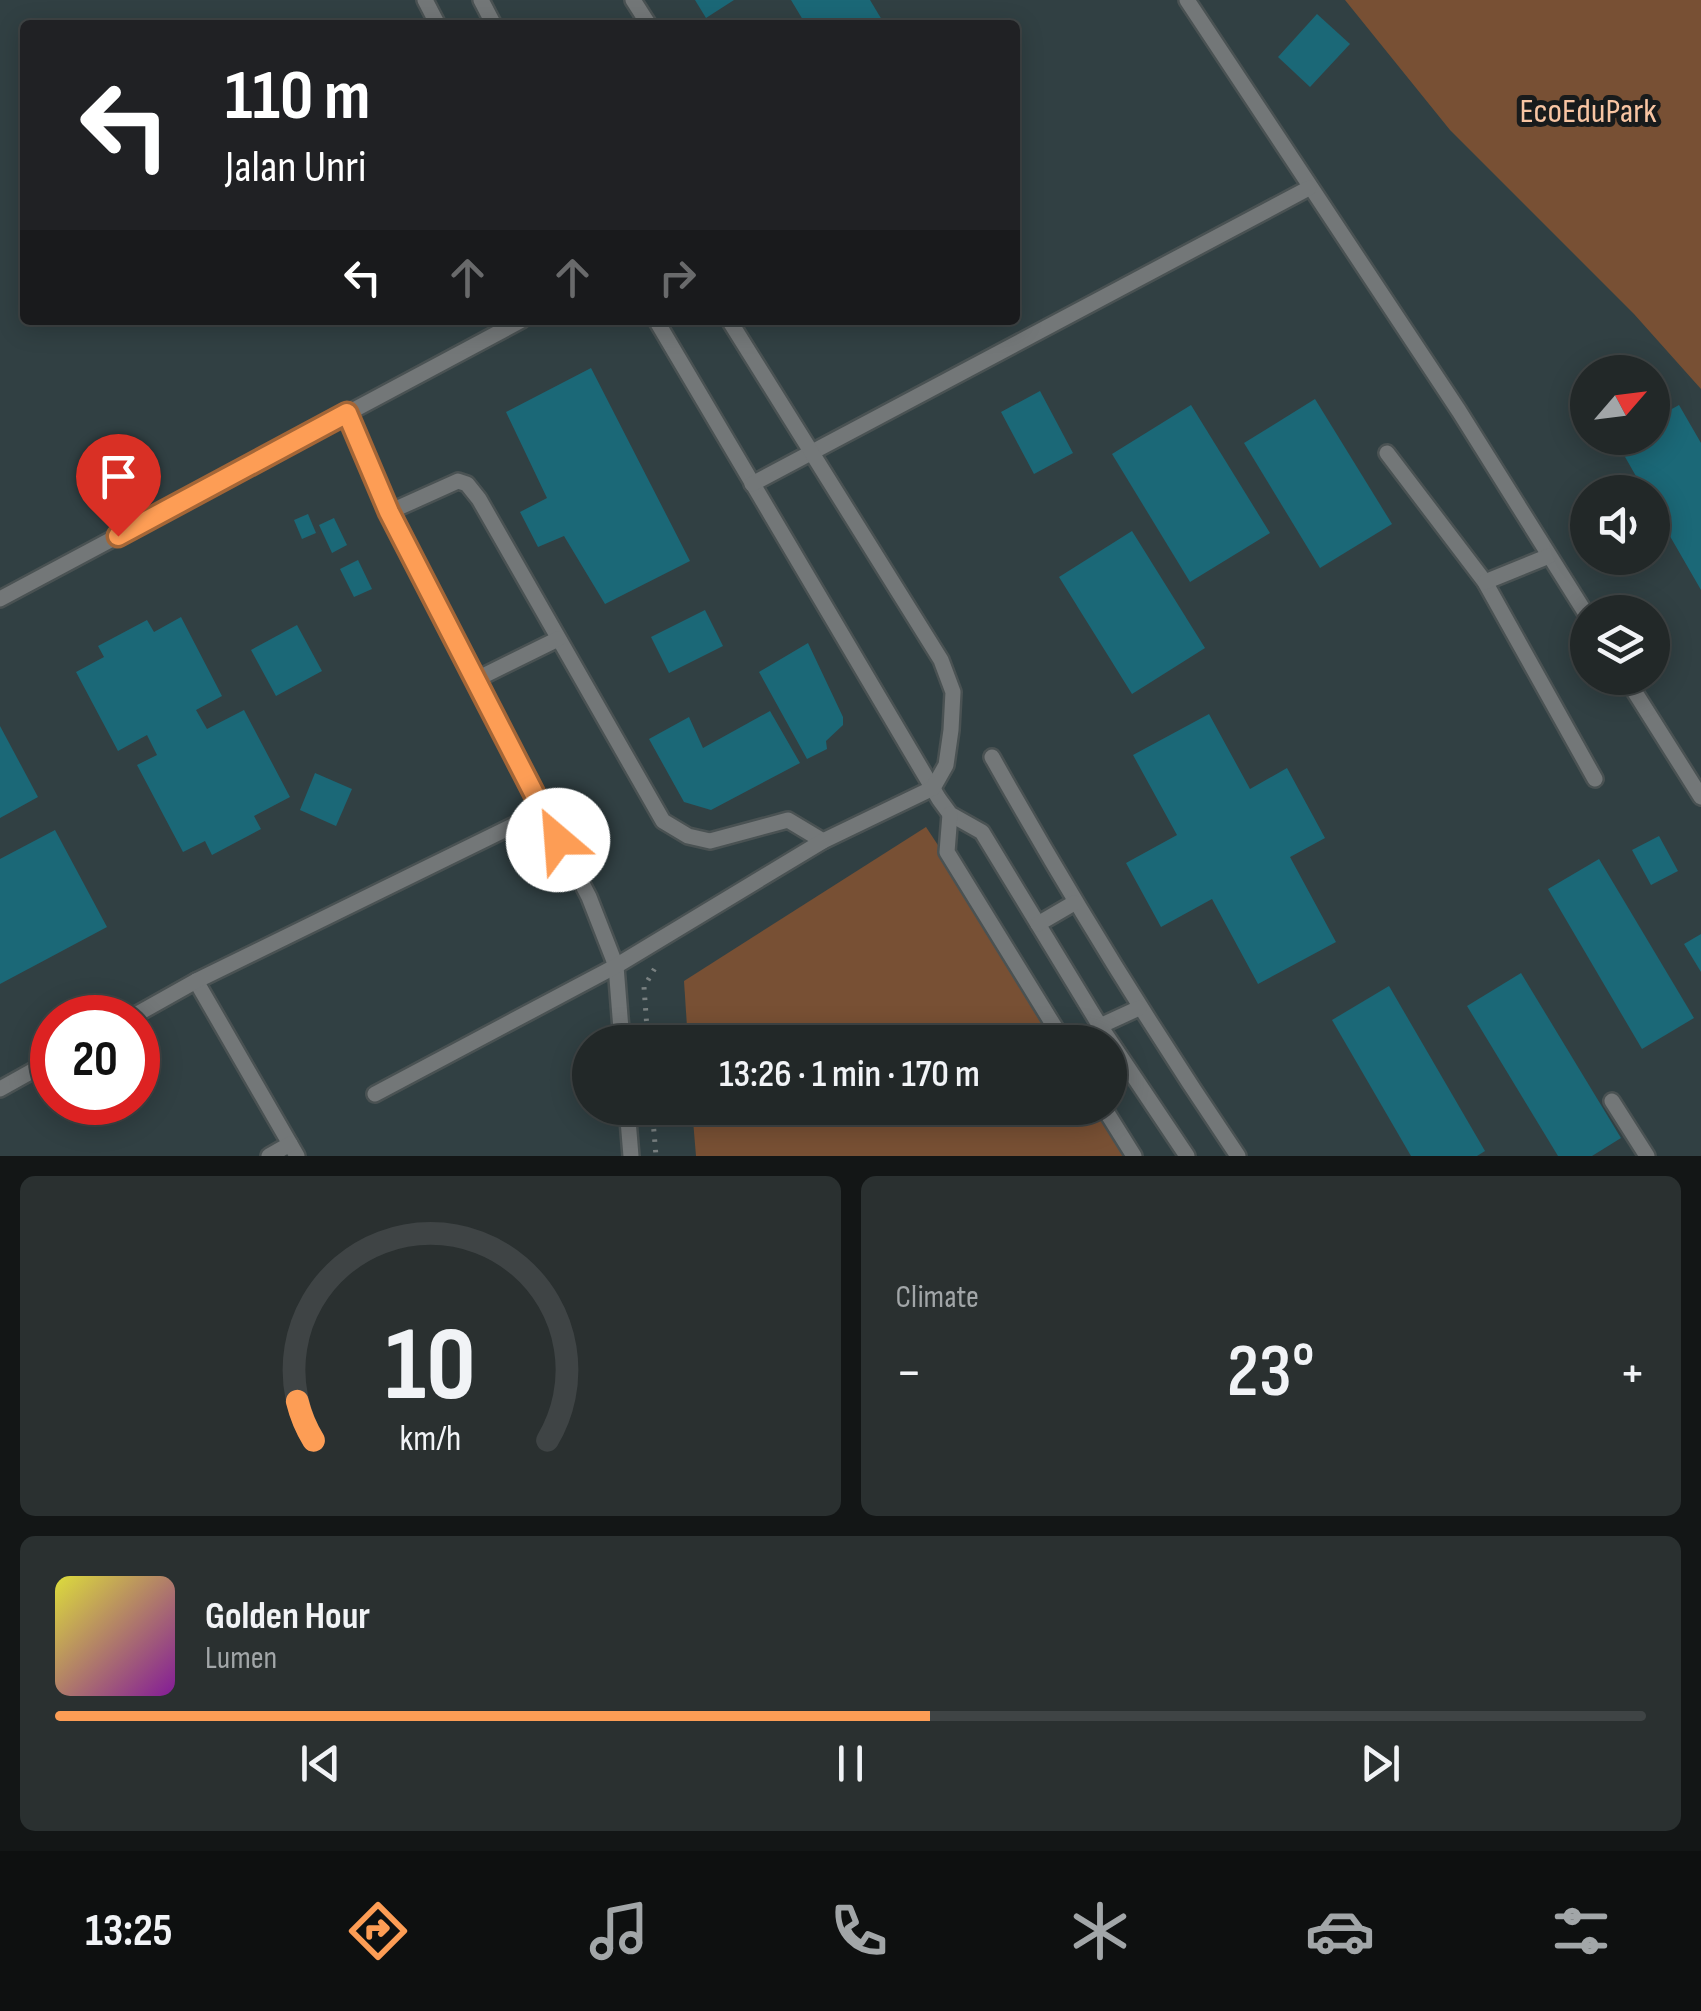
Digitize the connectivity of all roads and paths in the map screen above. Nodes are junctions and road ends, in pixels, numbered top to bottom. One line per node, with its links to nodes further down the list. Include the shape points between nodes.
1 (1188, 0): 2 (lane)
2 (1309, 188): 7 (lane); 11 (lane)
3 (513, 325): 6 (lane)
4 (659, 325): 9 (lane)
5 (731, 325): 7 (lane)
6 (347, 413): 10 (lane); 14 (lane)
7 (811, 452): 9 (lane); 20 (lane, via 941,660 953,692 946,766)
8 (1387, 453): 12 (lane)
9 (752, 484): 20 (lane)
10 (389, 512): 15 (lane, via 467,484); 16 (lane)
11 (1549, 556): 12 (lane); 13 (lane)
12 (1484, 582): 19 (lane)
13 (1574, 595)
14 (0, 600)
15 (558, 639): 16 (lane); 24 (lane, via 663,821 710,841 788,820)
16 (477, 679): 22 (lane)
17 (1637, 695): 21 (lane)
18 (992, 757): 25 (lane)
19 (1595, 779)
20 (933, 788): 23 (lane); 24 (lane)
21 (1701, 797)
22 (543, 810): 27 (lane); 28 (lane)
23 (950, 814): 26 (lane, via 982,832); 32 (lane, via 947,852)
24 (823, 841): 27 (lane)
25 (1074, 903): 26 (lane); 30 (lane)
26 (1038, 924): 33 (lane)
27 (616, 966): 31 (lane); 38 (lane)
28 (196, 981): 29 (lane); 43 (lane)
29 (160, 1001)
30 (1139, 1008): 34 (lane); 49 (lane)
31 (621, 1025)
32 (1054, 1025)
33 (1099, 1025)
34 (1102, 1025)
35 (1127, 1066): 48 (lane)
36 (30, 1072): 37 (lane)
37 (0, 1089)
38 (375, 1094)
39 (1612, 1100): 50 (lane)
40 (628, 1125): 45 (lane)
41 (653, 1125): 46 (path)
42 (1115, 1125): 47 (lane)
43 (294, 1150): 44 (lane)
44 (269, 1156)
45 (631, 1156)
46 (656, 1156)
47 (1134, 1156)
48 (1187, 1156)
49 (1238, 1156)
50 (1646, 1156)

